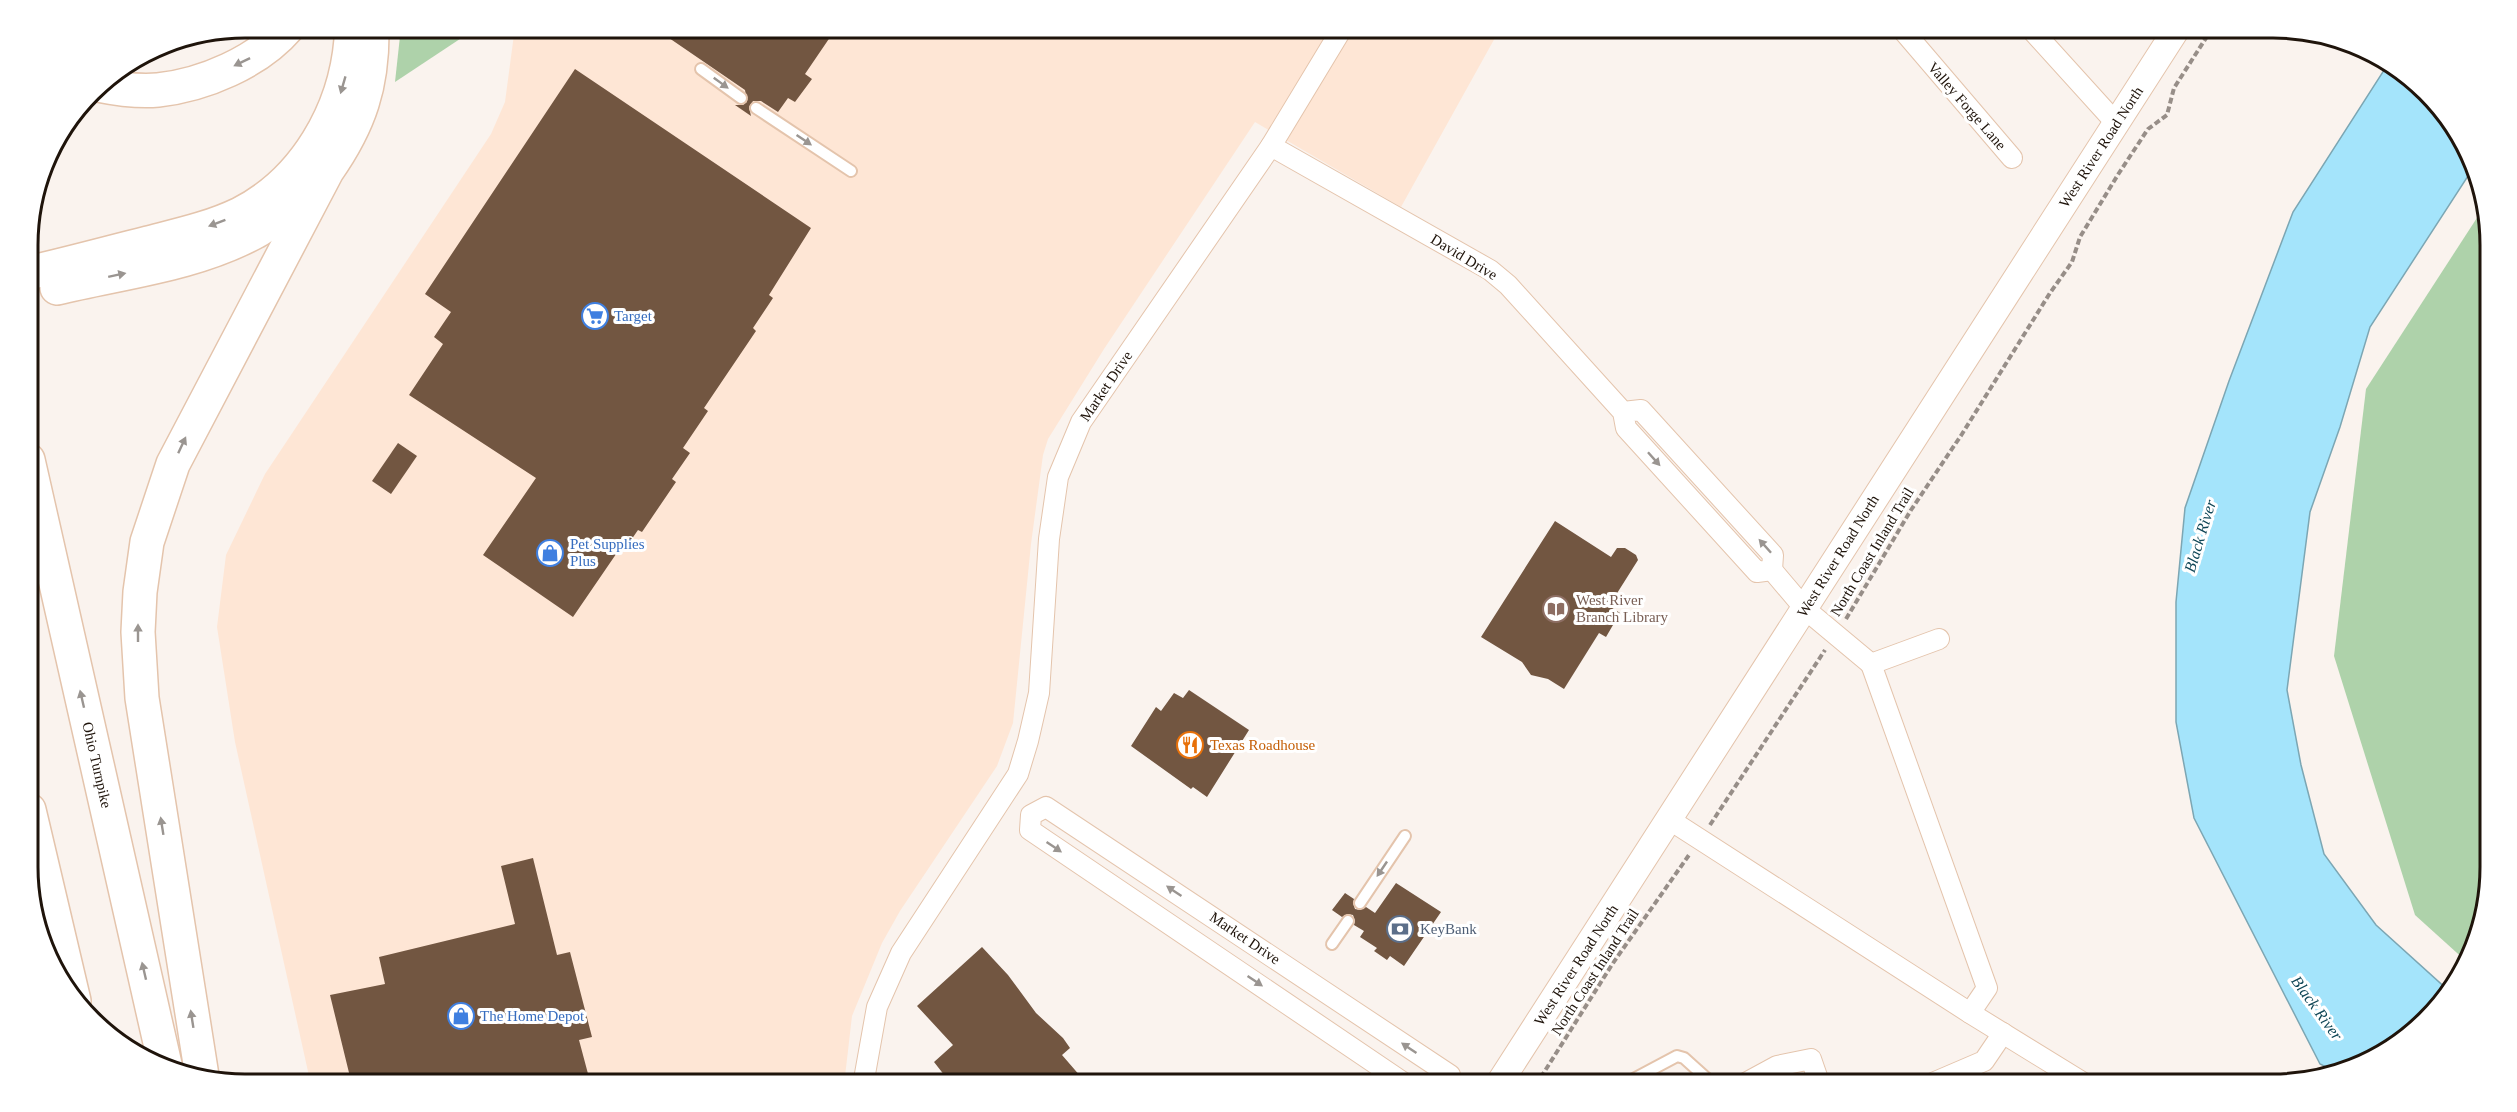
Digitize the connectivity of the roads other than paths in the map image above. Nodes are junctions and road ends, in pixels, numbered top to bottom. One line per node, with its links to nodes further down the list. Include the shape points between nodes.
1 (278, 38): 9 (highway, one-way to 9, via 248,59 185,85 128,91)
2 (351, 38): 17 (highway, one-way to 17, via 337,105 308,155 269,195 240,214 201,229)
3 (372, 38): 15 (highway, via 363,105 345,145)
4 (1336, 38): 13 (street, Market Drive)
5 (1909, 38): 14 (street, Valley Forge Lane)
6 (2039, 38): 12 (street)
7 (2171, 38): 12 (street, West River Road North)
8 (701, 69): 10 (lane, one-way to 10)
9 (110, 87)
10 (741, 98)
11 (756, 108): 16 (lane, one-way to 16)
12 (2116, 123): 19 (street, West River Road North)
13 (1271, 146): 19 (street, David Drive, via 1490,270 1508,285 1623,412 1626,428 1757,572 1772,570); 22 (street, Market Drive, via 1079,426 1058,477 1049,539 1039,693 1018,774)
14 (2012, 158)
15 (327, 171): 17 (highway, one-way to 15, via 151,268 222,247 257,231); 34 (highway, one-way to 15, via 142,698 138,632 147,542 173,464 190,428)
16 (851, 171)
17 (47, 276)
18 (38, 504): 33 (highway, Ohio Turnpike, one-way to 18)
19 (1804, 609): 21 (street, David Drive); 24 (street, West River Road North)
20 (1939, 639): 21 (street)
21 (1871, 664): 31 (street, via 1987,988)
22 (1003, 796): 23 (street, Market Drive); 35 (street, Market Drive, via 901,953 877,1007)
23 (1031, 815): 36 (street, Market Drive, one-way to 36, via 1030,830); 37 (street, Market Drive, one-way to 23, via 1046,807)
24 (1670, 820): 31 (street); 38 (street, West River Road North)
25 (1405, 836): 27 (lane, one-way to 27)
26 (38, 848): 30 (highway)
27 (1360, 903)
28 (1348, 921): 29 (lane)
29 (1332, 944)
30 (68, 975)
31 (1970, 1013): 32 (street)
32 (2003, 1034): 43 (street, via 1984,1061); 44 (street)
33 (163, 1058)
34 (201, 1070)
35 (865, 1074)
36 (1391, 1074)
37 (1448, 1074)
38 (1505, 1074)
39 (1643, 1074): 40 (lane, via 1677,1056)
40 (1702, 1074)
41 (1762, 1074): 42 (street, via 1777,1066 1811,1059)
42 (1816, 1074)
43 (1954, 1074)
44 (2069, 1074)

